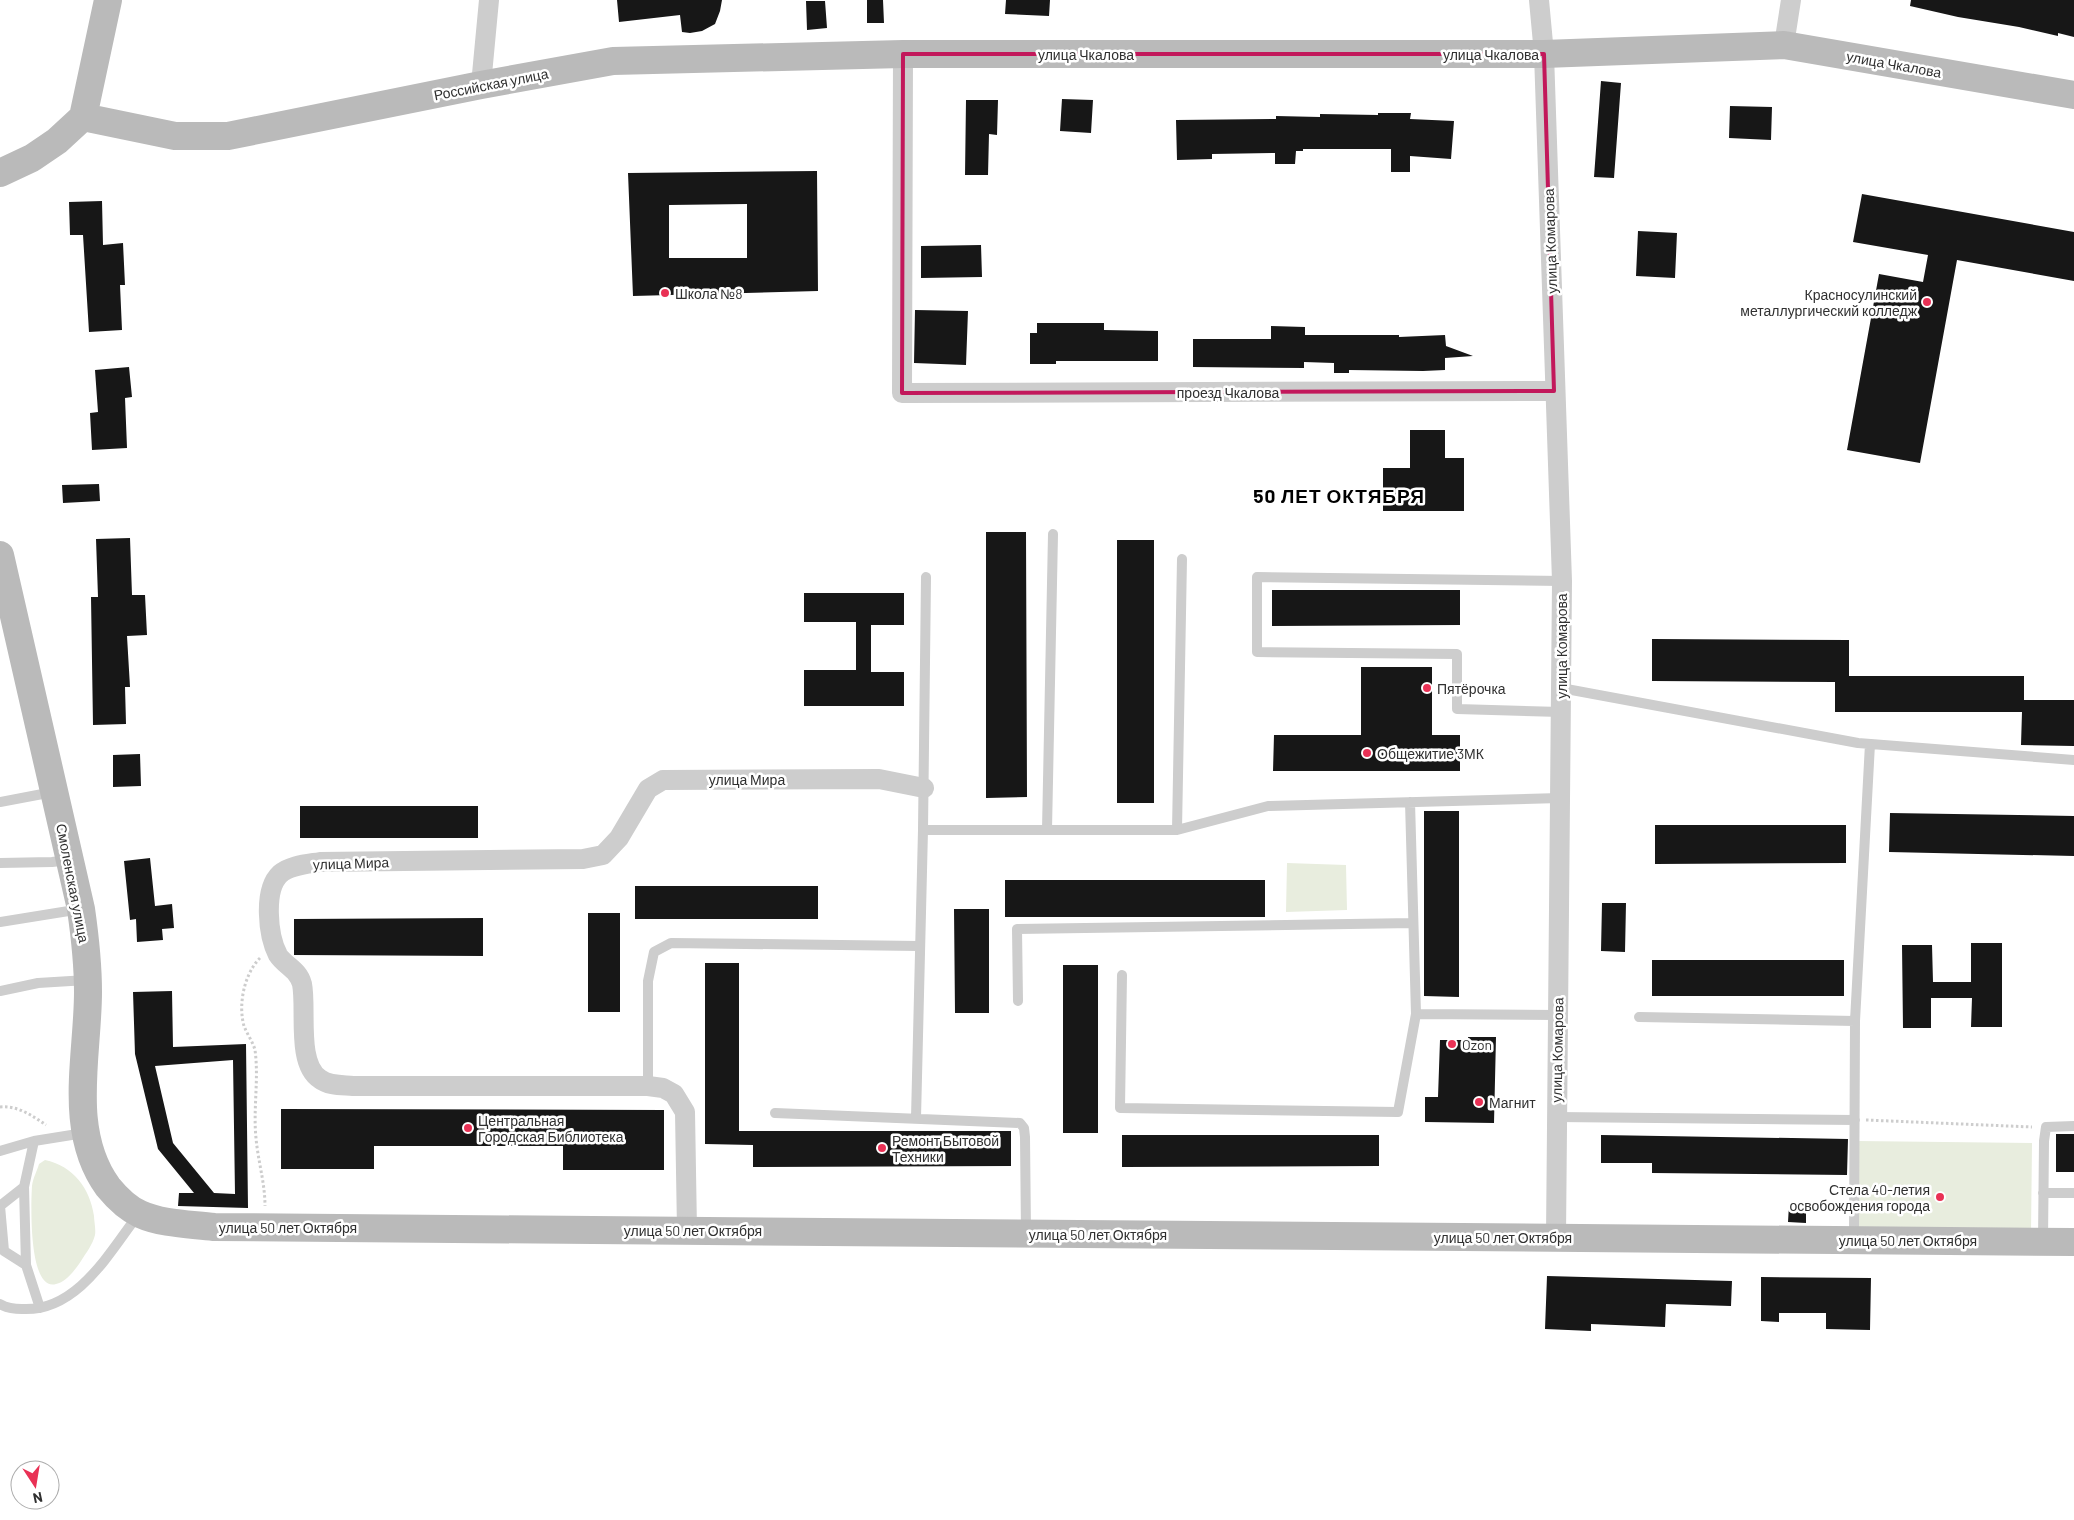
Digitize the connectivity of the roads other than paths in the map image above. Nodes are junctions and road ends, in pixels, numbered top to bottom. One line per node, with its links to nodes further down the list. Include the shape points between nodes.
1 (108, 0): 10 (street)
2 (489, 0): 8 (street)
3 (1539, 0): 7 (street, улица Комарова)
4 (1791, 0): 5 (street)
5 (1784, 45): 7 (street, улица Чкалова); 9 (street, улица Чкалова)
6 (903, 54): 7 (street, улица Чкалова); 8 (street, Российская улица, via 613,61); 12 (street, проезд Чкалова, via 902,392)
7 (1544, 54): 12 (street, улица Комарова)
8 (481, 85): 10 (street, Российская улица, via 228,136 175,136)
9 (2074, 95)
10 (84, 117): 11 (street, via 32,158)
11 (0, 173)
12 (1554, 391): 17 (street, улица Комарова)
13 (1053, 534): 28 (lane)
14 (0, 555): 23 (street, Смоленская улица, via 13,626)
15 (1182, 559): 29 (lane)
16 (926, 577): 22 (lane)
17 (1562, 581): 18 (street, улица Комарова); 19 (lane, via 1256,577 1257,652 1457,654 1457,709)
18 (1561, 688): 19 (street, улица Комарова); 20 (lane)
19 (1561, 712): 24 (street, улица Комарова)
20 (1870, 744): 21 (lane); 43 (lane)
21 (2074, 760)
22 (924, 788): 27 (lane); 44 (street, улица Мира, via 879,779 663,780 648,789 619,838 603,855 583,859 320,862 280,874 272,888 269,914 272,941 280,957 298,973 302,985 306,1051 311,1069 319,1079 330,1084 363,1086)
23 (55, 792): 25 (lane); 30 (street, Смоленская улица)
24 (1560, 798): 26 (lane); 41 (street, улица Комарова)
25 (0, 802)
26 (1410, 802): 29 (lane, via 1268,806); 34 (lane)
27 (924, 830): 28 (lane); 35 (lane)
28 (1047, 830): 29 (lane)
29 (1178, 830)
30 (70, 860): 31 (lane); 32 (street, Смоленская улица)
31 (0, 863)
32 (81, 909): 33 (lane); 37 (street, Смоленская улица)
33 (0, 922)
34 (1414, 923): 39 (lane, via 1017,929); 40 (lane)
35 (919, 946): 44 (lane, via 671,943 654,952 648,981); 47 (lane)
36 (1122, 975): 40 (lane, via 1120,1108 1398,1112)
37 (88, 980): 38 (lane, via 38,983); 50 (street, Смоленская улица, via 83,1100)
38 (0, 991)
39 (1018, 1001)
40 (1416, 1014): 41 (lane)
41 (1558, 1015): 46 (street, улица Комарова)
42 (1640, 1017): 43 (lane)
43 (1855, 1021): 48 (lane)
44 (648, 1086): 57 (street, улица Мира, via 674,1094 685,1112)
45 (775, 1113): 47 (lane)
46 (1557, 1117): 48 (lane); 59 (street, улица Комарова)
47 (916, 1118): 58 (lane, via 1020,1123 1025,1137)
48 (1855, 1120): 60 (lane)
49 (2074, 1126): 54 (lane, via 2046,1127)
50 (74, 1135): 51 (lane); 56 (street, Смоленская улица, via 102,1178)
51 (34, 1141): 52 (lane); 53 (lane)
52 (0, 1151)
53 (24, 1187): 63 (lane); 63 (lane, via 0,1206 4,1252)
54 (2043, 1192): 55 (lane); 61 (lane)
55 (2074, 1193)
56 (132, 1210): 57 (street, улица 50 лет Октября, via 172,1222 214,1227); 65 (lane, via 81,1286 67,1297)
57 (687, 1230): 58 (street, улица 50 лет Октября)
58 (1026, 1233): 59 (street, улица 50 лет Октября)
59 (1556, 1237): 60 (street, улица 50 лет Октября)
60 (1854, 1240): 61 (street, улица 50 лет Октября)
61 (2043, 1241): 62 (street, улица 50 лет Октября)
62 (2074, 1242)
63 (26, 1264): 65 (lane)
64 (0, 1304): 65 (lane, via 12,1309)
65 (40, 1308)

